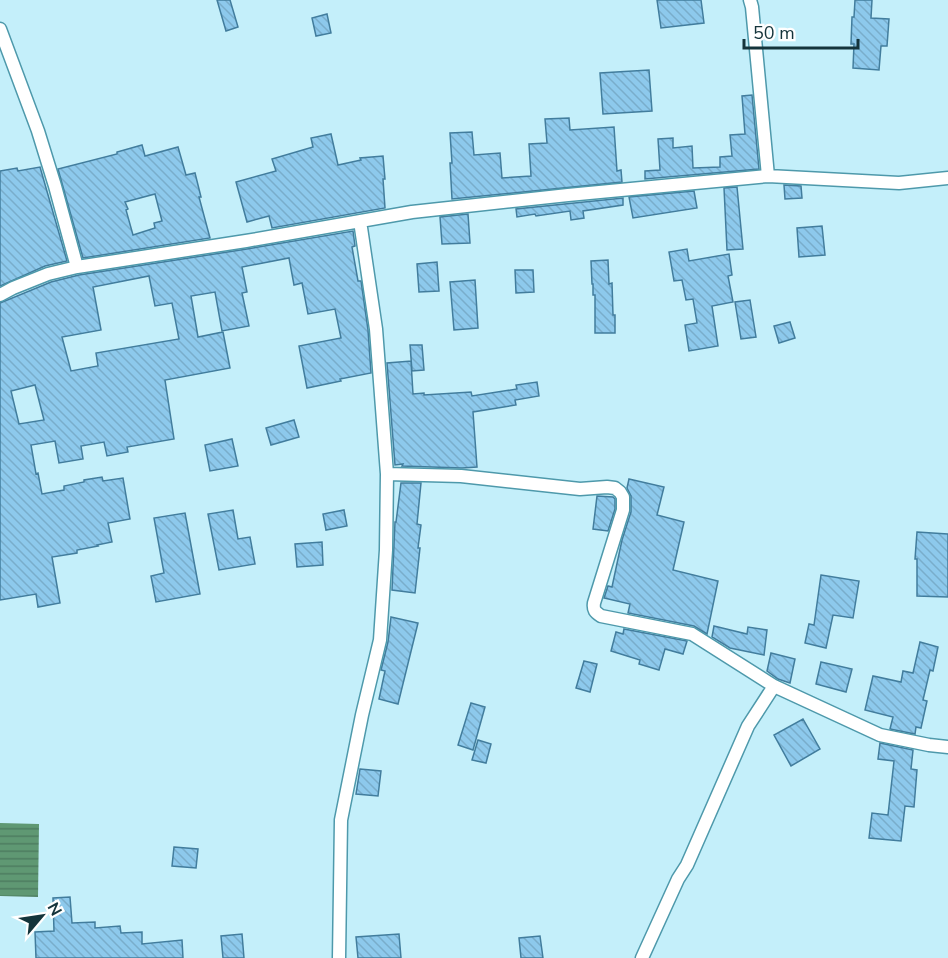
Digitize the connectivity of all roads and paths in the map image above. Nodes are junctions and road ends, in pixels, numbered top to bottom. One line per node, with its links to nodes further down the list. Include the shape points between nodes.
1 (750, 0): 3 (street)
2 (0, 29): 6 (street, via 38,131)
3 (768, 176): 4 (street, via 899,183); 5 (street, via 412,212)
4 (948, 178)
5 (360, 221): 6 (street); 8 (street, via 376,330)
6 (77, 267): 7 (street)
7 (0, 295)
8 (387, 474): 9 (street, via 461,476 580,489 615,488 623,497 623,510 594,603 595,611 601,616 692,634); 11 (street, via 380,640 341,820)
9 (774, 686): 10 (street, via 880,735); 12 (street, via 748,726)
10 (948, 747)
11 (339, 958)
12 (642, 958)

